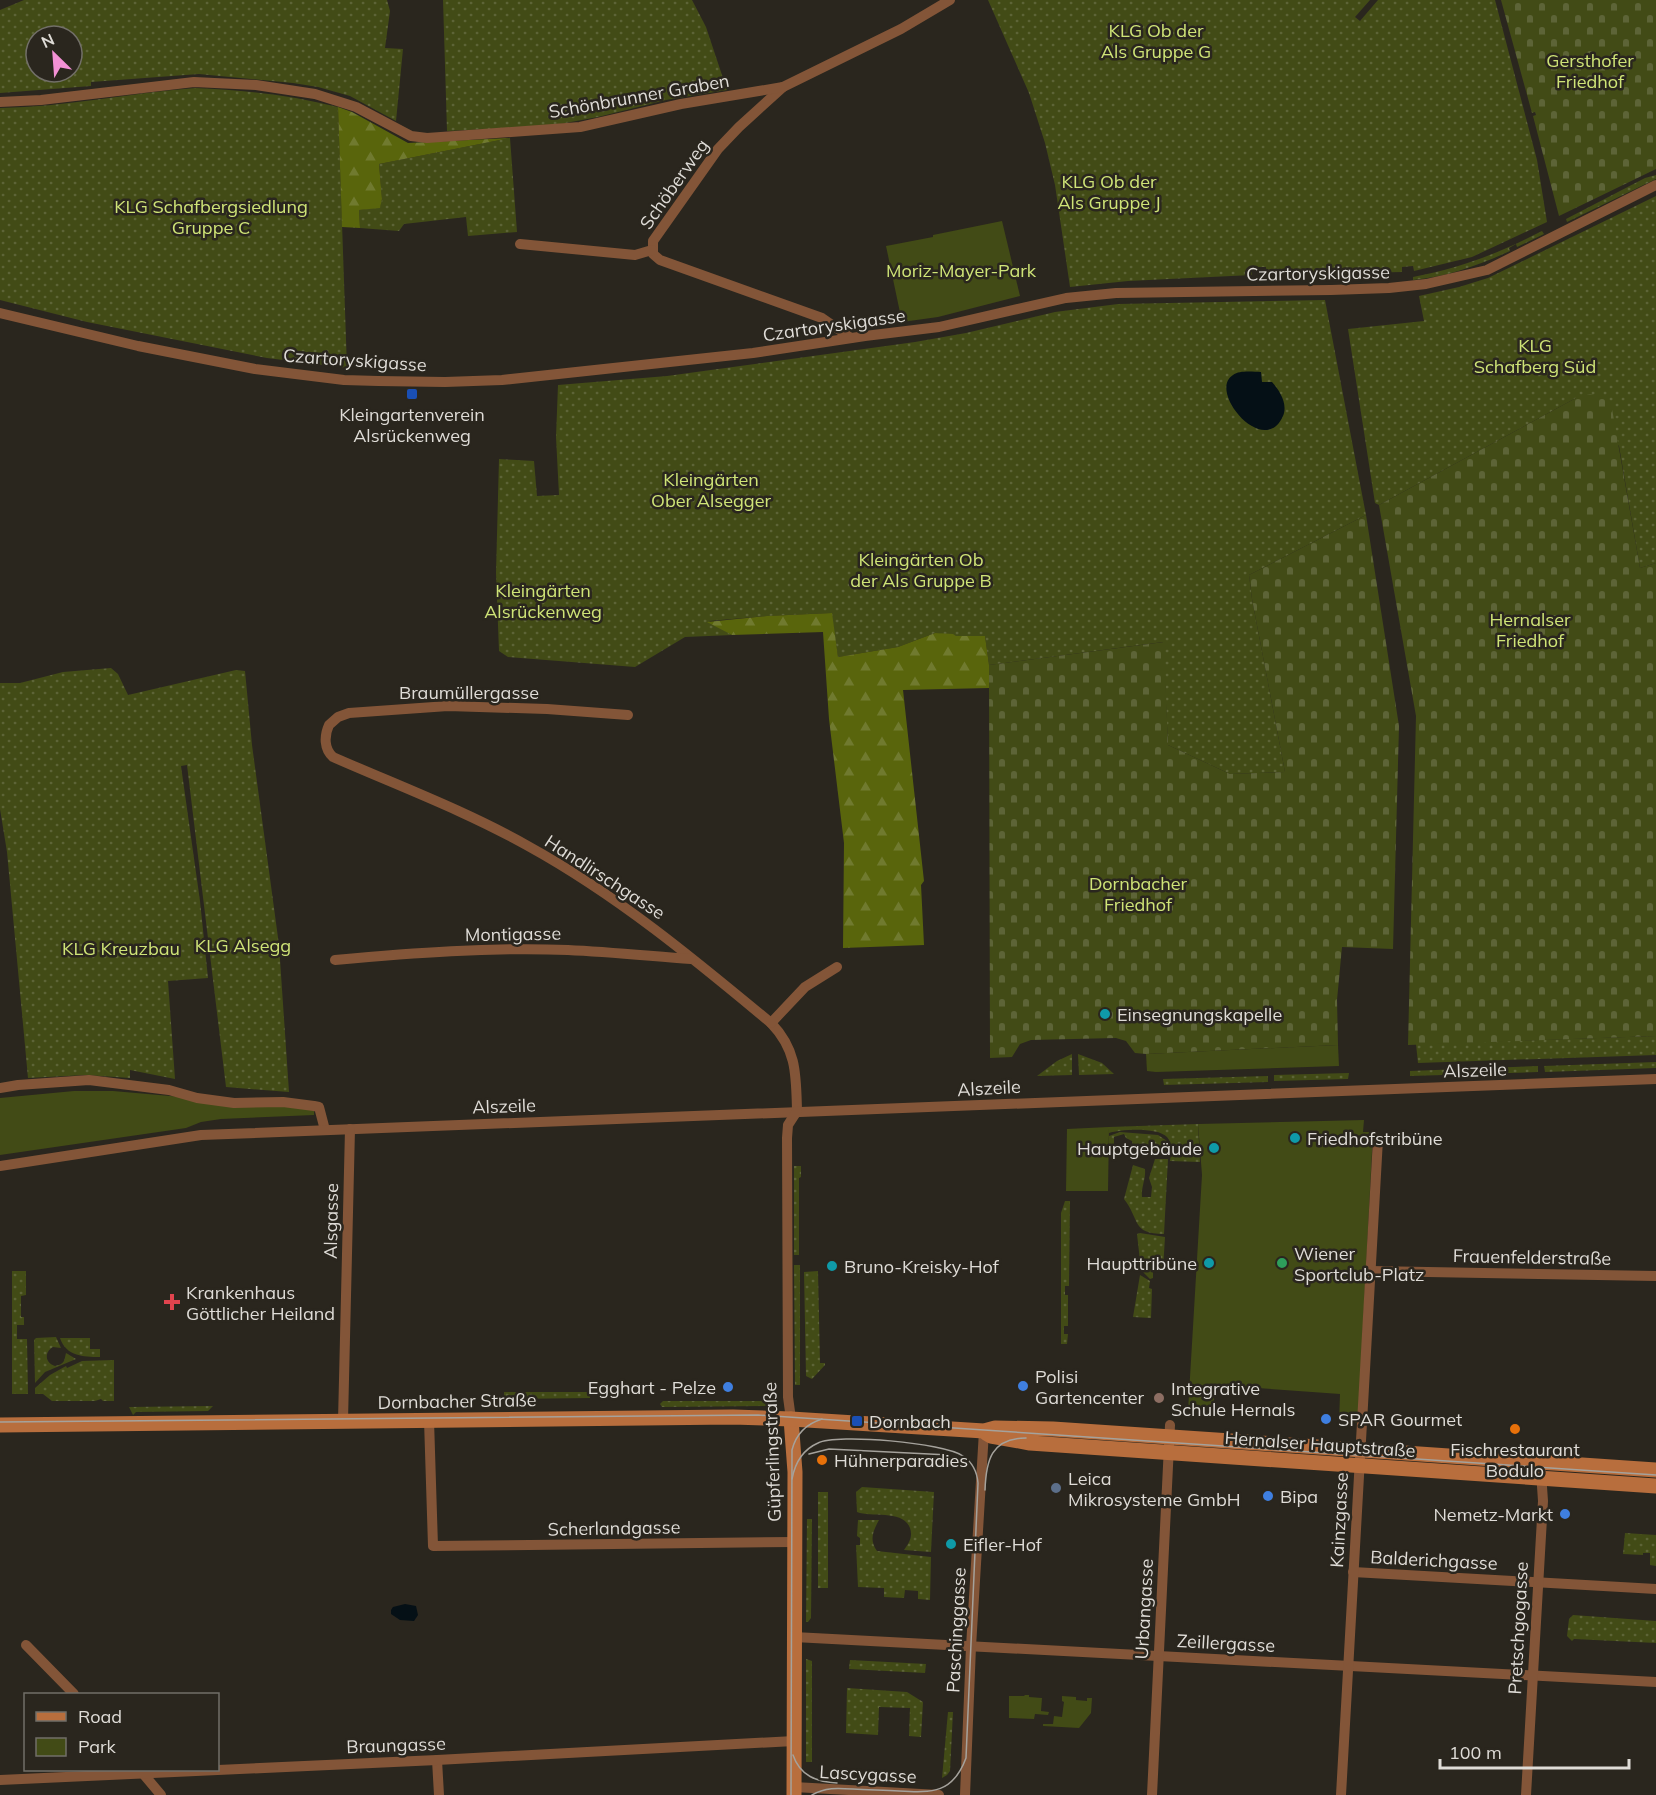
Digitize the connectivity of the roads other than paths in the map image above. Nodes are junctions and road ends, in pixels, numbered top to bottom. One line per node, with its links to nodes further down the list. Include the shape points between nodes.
1 (950, 0): 2 (street, Schönbrunner Graben, via 901,29)
2 (783, 87): 3 (street, Schönbrunner Graben, via 681,104 580,127 427,138 411,136 356,107 315,94 256,85 194,82); 6 (street, Schöberweg, via 718,149 654,241)
3 (0, 102)
4 (1656, 185): 8 (street, Czartoryskigasse, via 1487,270 1426,285 1116,293 1066,298 939,327)
5 (520, 244): 6 (street, via 635,255)
6 (652, 250): 8 (street, Schöberweg, via 660,260 822,318)
7 (0, 313): 8 (street, Czartoryskigasse, via 255,369 410,383 590,372)
8 (851, 338)
9 (628, 715): 10 (street, Braumüllergasse, via 491,706 396,709 338,717 329,725)
10 (326, 740): 11 (street, Handlirschgasse, via 333,757 448,806 566,868 648,922)
11 (692, 959): 12 (street, Montigasse, via 530,950 407,953); 14 (street, Handlirschgasse)
12 (335, 960)
13 (837, 967): 14 (street, via 805,987)
14 (771, 1023): 17 (street, Handlirschgasse, via 792,1054)
15 (1656, 1079): 17 (street, Alszeile)
16 (0, 1088): 19 (street, via 89,1080 234,1103 314,1106 319,1107)
17 (797, 1111): 18 (street, Alszeile); 25 (street, Güpferlingstraße, via 788,1125 787,1138 788,1397)
18 (350, 1129): 19 (street, Alszeile); 27 (street, Alsgasse)
19 (325, 1130): 21 (street, Alszeile, via 201,1135)
20 (1378, 1140): 22 (street, Kainzgasse)
21 (0, 1166)
22 (1371, 1271): 23 (street, Frauenfelderstraße); 32 (street, Kainzgasse)
23 (1656, 1275)
24 (0, 1416): 28 (main road, Dornbacher Straße, via 57,1416)
25 (792, 1419): 26 (main road, Dornbacher Straße); 30 (main road, Hernalser Hauptstraße); 38 (main road, Güpferlingstraße)
26 (429, 1420): 27 (main road, Dornbacher Straße); 38 (street, Scherlandgasse, via 433,1546)
27 (343, 1421): 28 (main road, Dornbacher Straße)
28 (122, 1424): 29 (main road, Dornbacher Straße)
29 (0, 1425)
30 (984, 1431): 31 (main road, Hernalser Hauptstraße); 33 (main road, Hernalser Hauptstraße, via 991,1436 1030,1443); 44 (street, Paschinggasse)
31 (1170, 1431): 32 (main road, Hernalser Hauptstraße); 33 (street, Urbangasse)
32 (1360, 1444): 34 (street, Kainzgasse); 36 (main road, Hernalser Hauptstraße)
33 (1169, 1453): 34 (main road, Hernalser Hauptstraße); 45 (street, Urbangasse)
34 (1359, 1466): 36 (main road, Hernalser Hauptstraße); 39 (street, Kainzgasse)
35 (1656, 1470): 36 (main road, Hernalser Hauptstraße)
36 (1542, 1477): 37 (main road, Hernalser Hauptstraße); 40 (street, Pretschgogasse)
37 (1656, 1486)
38 (794, 1542): 42 (main road, Güpferlingstraße)
39 (1353, 1572): 40 (street, Balderichgasse); 46 (street, Kainzgasse)
40 (1538, 1582): 41 (street, Balderichgasse); 47 (street, Pretschgogasse)
41 (1656, 1589)
42 (794, 1637): 44 (street, Zeillergasse); 50 (main road, Güpferlingstraße)
43 (26, 1645): 49 (street)
44 (971, 1647): 45 (street, Zeillergasse); 59 (street, Paschinggasse)
45 (1157, 1657): 46 (street, Zeillergasse); 60 (street, Urbangasse)
46 (1348, 1665): 47 (street, Zeillergasse); 61 (street, Kainzgasse)
47 (1532, 1676): 48 (street, Zeillergasse); 62 (street, Pretschgogasse)
48 (1656, 1682)
49 (72, 1693)
50 (794, 1741): 51 (street, Braungasse); 55 (main road, Güpferlingstraße)
51 (437, 1760): 52 (street, Braungasse); 57 (street)
52 (219, 1768)
53 (141, 1771): 54 (street, Braungasse); 56 (street)
54 (0, 1780)
55 (794, 1791): 58 (street, Lascygasse)
56 (160, 1795)
57 (439, 1795)
58 (939, 1795)
59 (965, 1795)
60 (1152, 1795)
61 (1341, 1795)
62 (1526, 1795)

